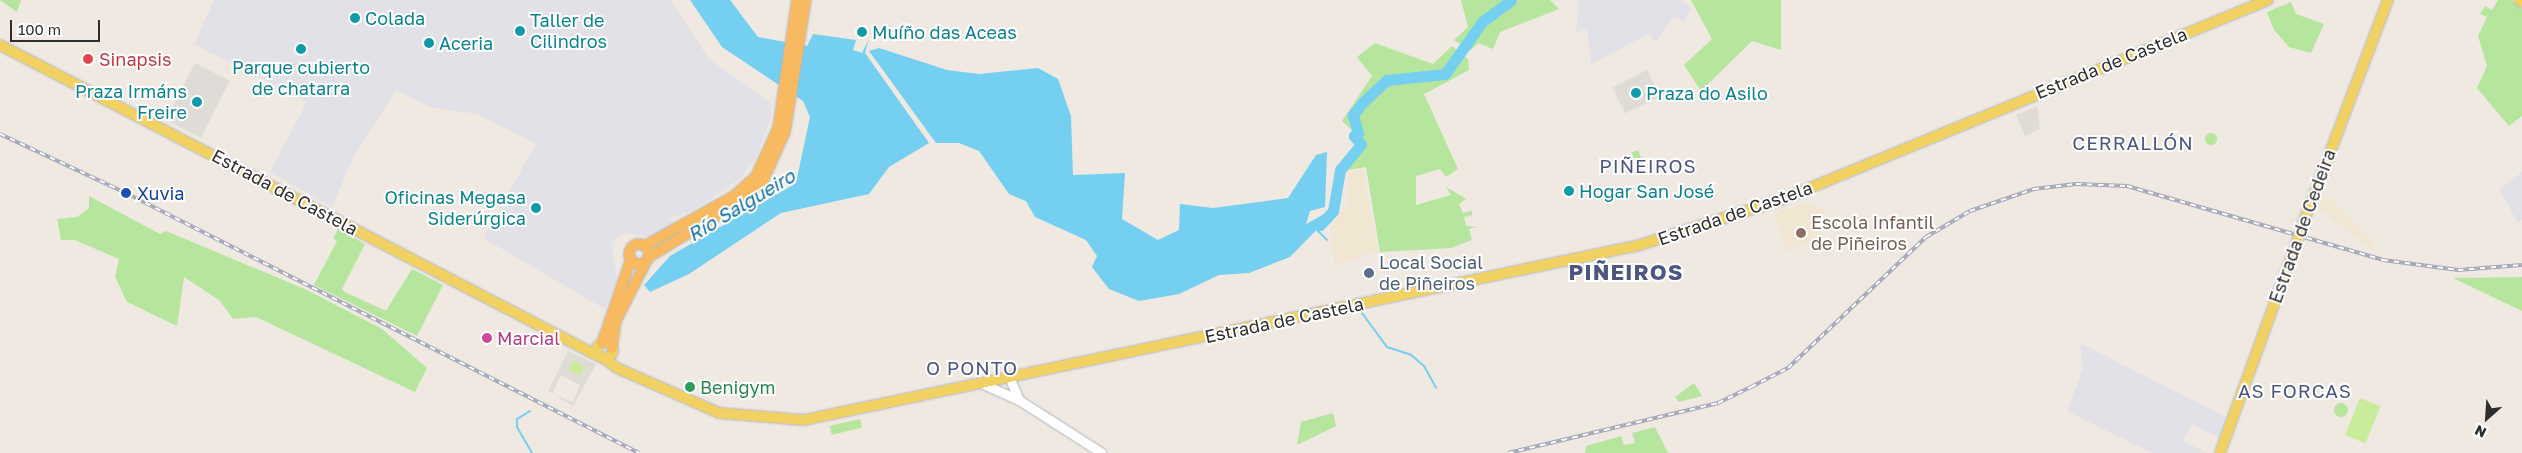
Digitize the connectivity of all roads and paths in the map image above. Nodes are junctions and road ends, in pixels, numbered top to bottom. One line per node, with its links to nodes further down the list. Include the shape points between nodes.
1 (797, 0): 7 (highway)
2 (806, 0): 7 (highway)
3 (2268, 0): 16 (main road, Estrada de Castela, via 1709,226 1640,246)
4 (2388, 0): 20 (main road, Estrada de Cedeira, bridge)
5 (2519, 0): 6 (main road)
6 (2522, 2)
7 (799, 18): 9 (highway)
8 (0, 45): 13 (main road, Estrada de Castela)
9 (785, 108): 10 (highway, via 770,153 756,176 734,196); 12 (highway, via 777,158 763,181 743,200)
10 (644, 246): 11 (highway, via 632,248); 12 (highway)
11 (631, 259): 12 (highway, via 639,264); 14 (highway)
12 (648, 259): 15 (highway, via 616,321)
13 (568, 342): 14 (main road); 15 (main road, Estrada de Castela)
14 (600, 344): 15 (main road)
15 (607, 354): 17 (main road, Estrada de Castela, via 625,371 719,413 773,421 827,416)
16 (1010, 379): 17 (main road, Estrada de Castela); 18 (main road)
17 (983, 384): 18 (main road)
18 (1011, 393): 19 (main road)
19 (1102, 453)
20 (2220, 453)

